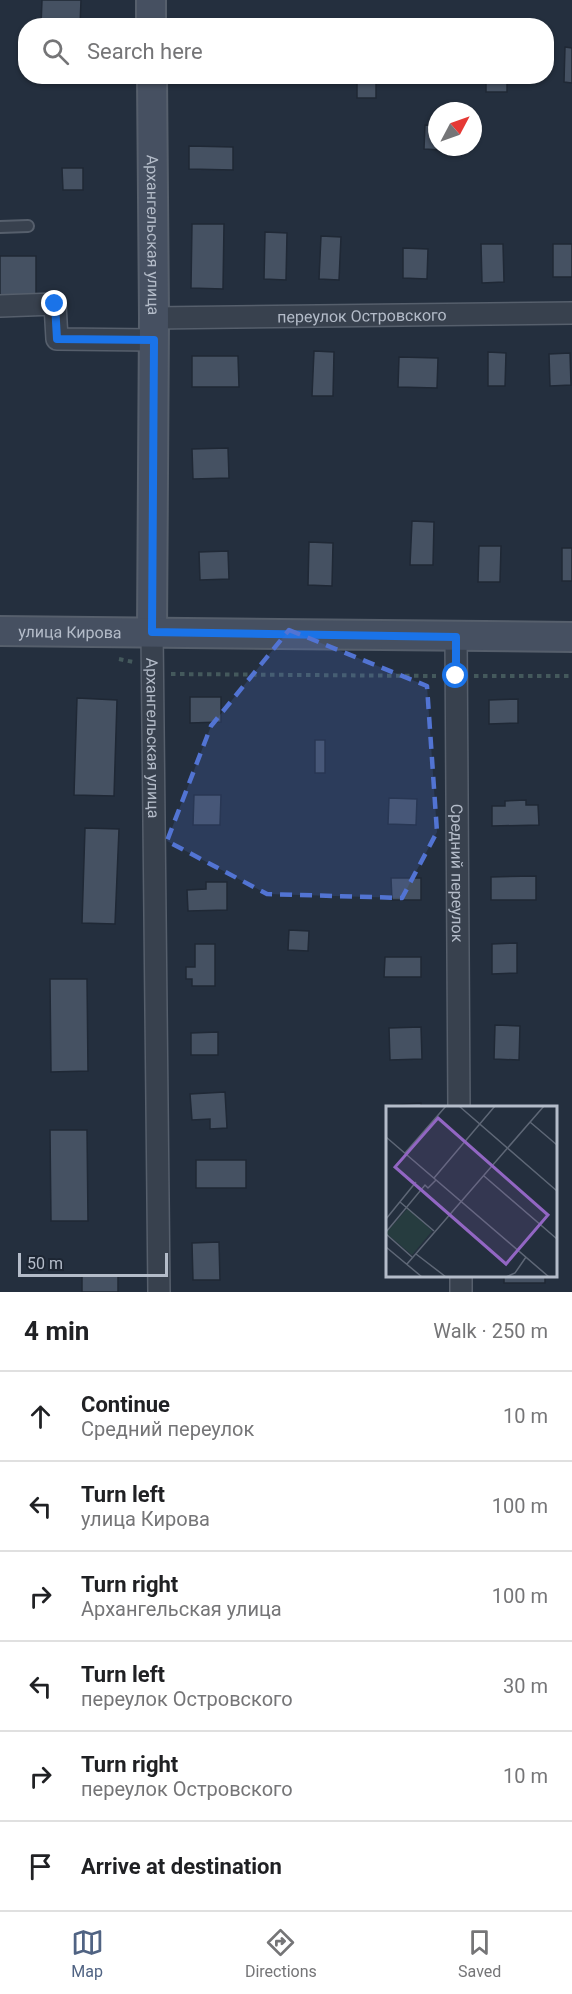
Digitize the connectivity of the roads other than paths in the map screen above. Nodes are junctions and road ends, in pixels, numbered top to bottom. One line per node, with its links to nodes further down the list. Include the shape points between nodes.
1 (151, 0): 2 (main road)
2 (152, 18)
3 (152, 84): 8 (main road, Архангельская улица)
4 (28, 226): 5 (lane)
5 (0, 227)
6 (0, 306): 8 (street, переулок Островского, via 55,304 57,339)
7 (572, 313): 8 (street, переулок Островского)
8 (154, 329): 10 (main road, Архангельская улица)
9 (0, 631): 10 (main road, улица Кирова)
10 (152, 632): 11 (main road, улица Кирова); 14 (street, Архангельская улица)
11 (456, 637): 12 (main road, улица Кирова); 13 (street, Средний переулок)
12 (572, 637)
13 (459, 1106)
14 (159, 1292)

